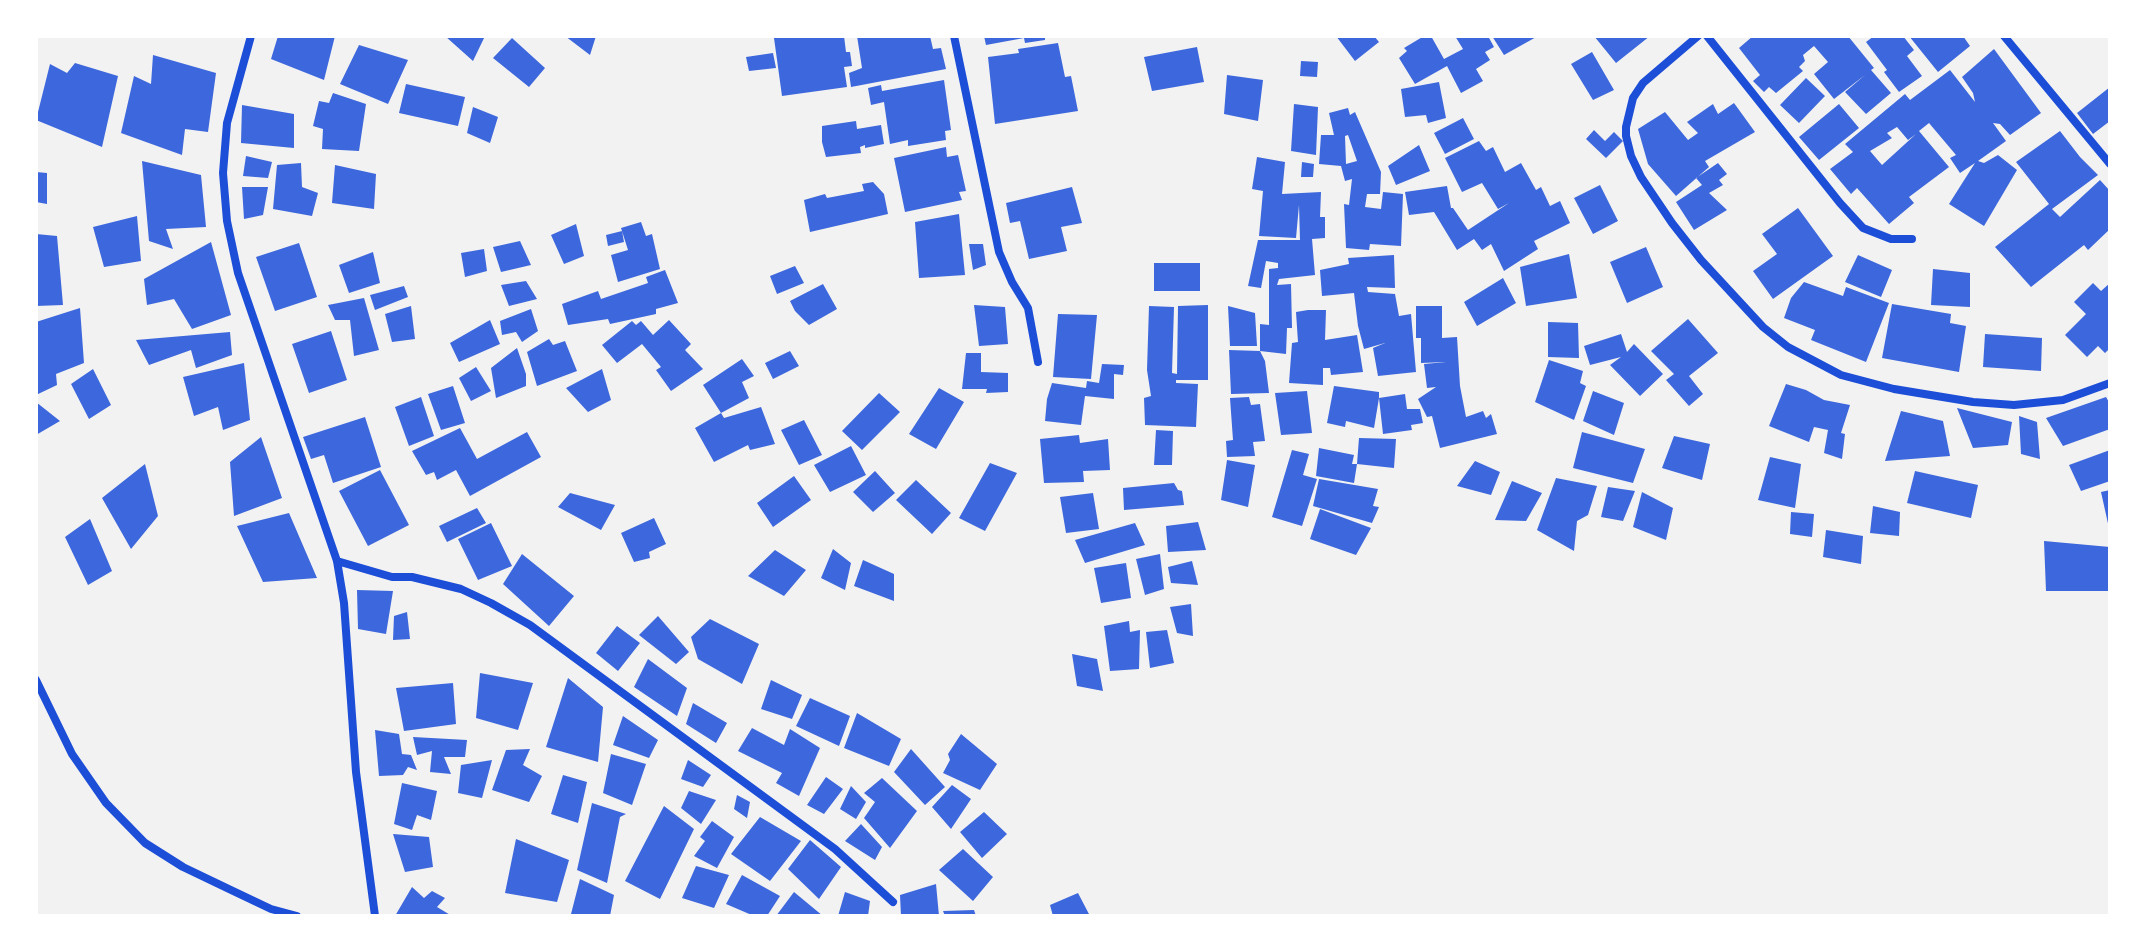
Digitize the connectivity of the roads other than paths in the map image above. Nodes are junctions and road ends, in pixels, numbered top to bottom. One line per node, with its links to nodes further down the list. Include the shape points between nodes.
1 (251, 36): 10 (street, via 227,123 227,221 238,273)
2 (954, 36): 8 (street, via 999,252 1028,308)
3 (1698, 36): 9 (street, via 1643,83 1633,98 1626,136 1641,177 1672,223 1763,327 1841,375 1947,397 2014,405 2063,400)
4 (1707, 36): 7 (street, via 1863,228 1891,239)
5 (2004, 36): 6 (street)
6 (2110, 164)
7 (1912, 239)
8 (1038, 362)
9 (2110, 383)
10 (337, 561): 12 (street, via 461,589 530,625 835,849); 14 (street)
11 (36, 680): 13 (street, via 72,754 106,803 145,843 183,867)
12 (893, 902)
13 (297, 916)
14 (375, 916)

